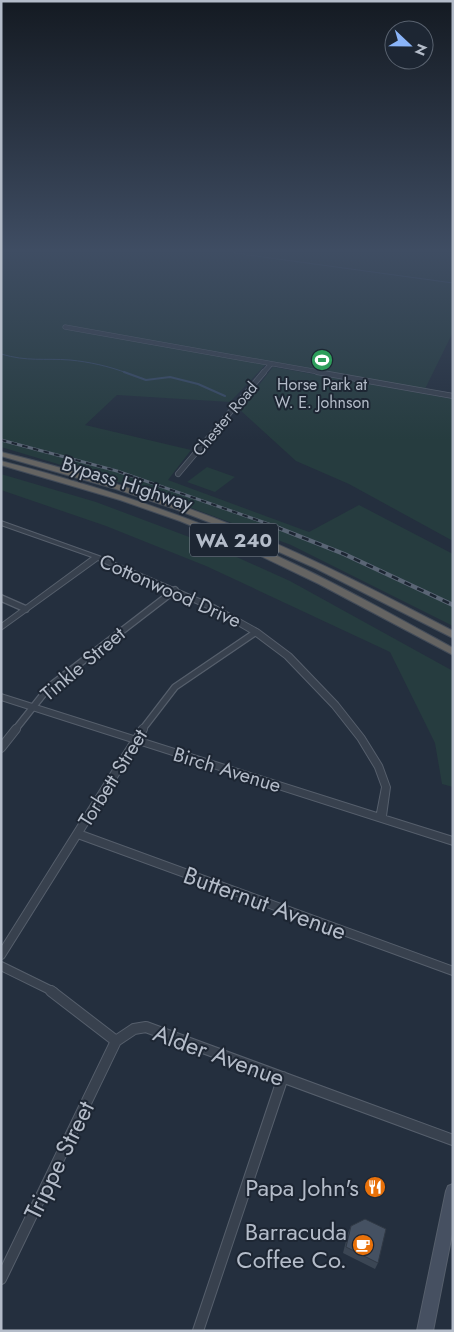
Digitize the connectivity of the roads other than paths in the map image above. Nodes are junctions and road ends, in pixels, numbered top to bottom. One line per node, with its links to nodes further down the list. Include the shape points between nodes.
1 (65, 327): 2 (street)
2 (272, 364): 3 (street); 6 (street, Chester Road)
3 (453, 396)
4 (1, 454): 14 (highway, Bypass Highway / WA 240, via 109,485 235,529 336,574)
5 (1, 463): 15 (highway, Bypass Highway / WA 240, via 131,502 240,543 323,582)
6 (178, 474)
7 (1, 523): 8 (street, Cottonwood Drive)
8 (96, 558): 9 (street, Cottonwood Drive); 11 (street)
9 (175, 590): 13 (street, Cottonwood Drive); 17 (street, Tinkle Street, via 50,688)
10 (1, 598): 11 (street)
11 (26, 609): 12 (street)
12 (1, 628)
13 (256, 632): 18 (street, Torbett Street, via 175,687); 20 (street, Cottonwood Drive, via 288,656 319,686 361,738 386,787)
14 (453, 635)
15 (453, 652)
16 (1, 697): 17 (street, Birch Avenue)
17 (32, 708): 18 (street, Birch Avenue); 19 (street, Tinkle Street)
18 (134, 741): 20 (street, Birch Avenue); 21 (street, Torbett Street)
19 (1, 748)
20 (381, 818): 22 (street, Birch Avenue)
21 (78, 834): 23 (street, Torbett Street); 25 (street, Butternut Avenue)
22 (453, 842)
23 (1, 955)
24 (1, 966): 26 (street, via 58,994)
25 (453, 971)
26 (116, 1041): 27 (street, Alder Avenue, via 134,1029 146,1027); 30 (street, Trippe Street)
27 (283, 1077): 28 (street, Alder Avenue); 31 (street)
28 (453, 1140)
29 (453, 1191): 32 (main road)
30 (1, 1279)
31 (198, 1331)
32 (425, 1331)

